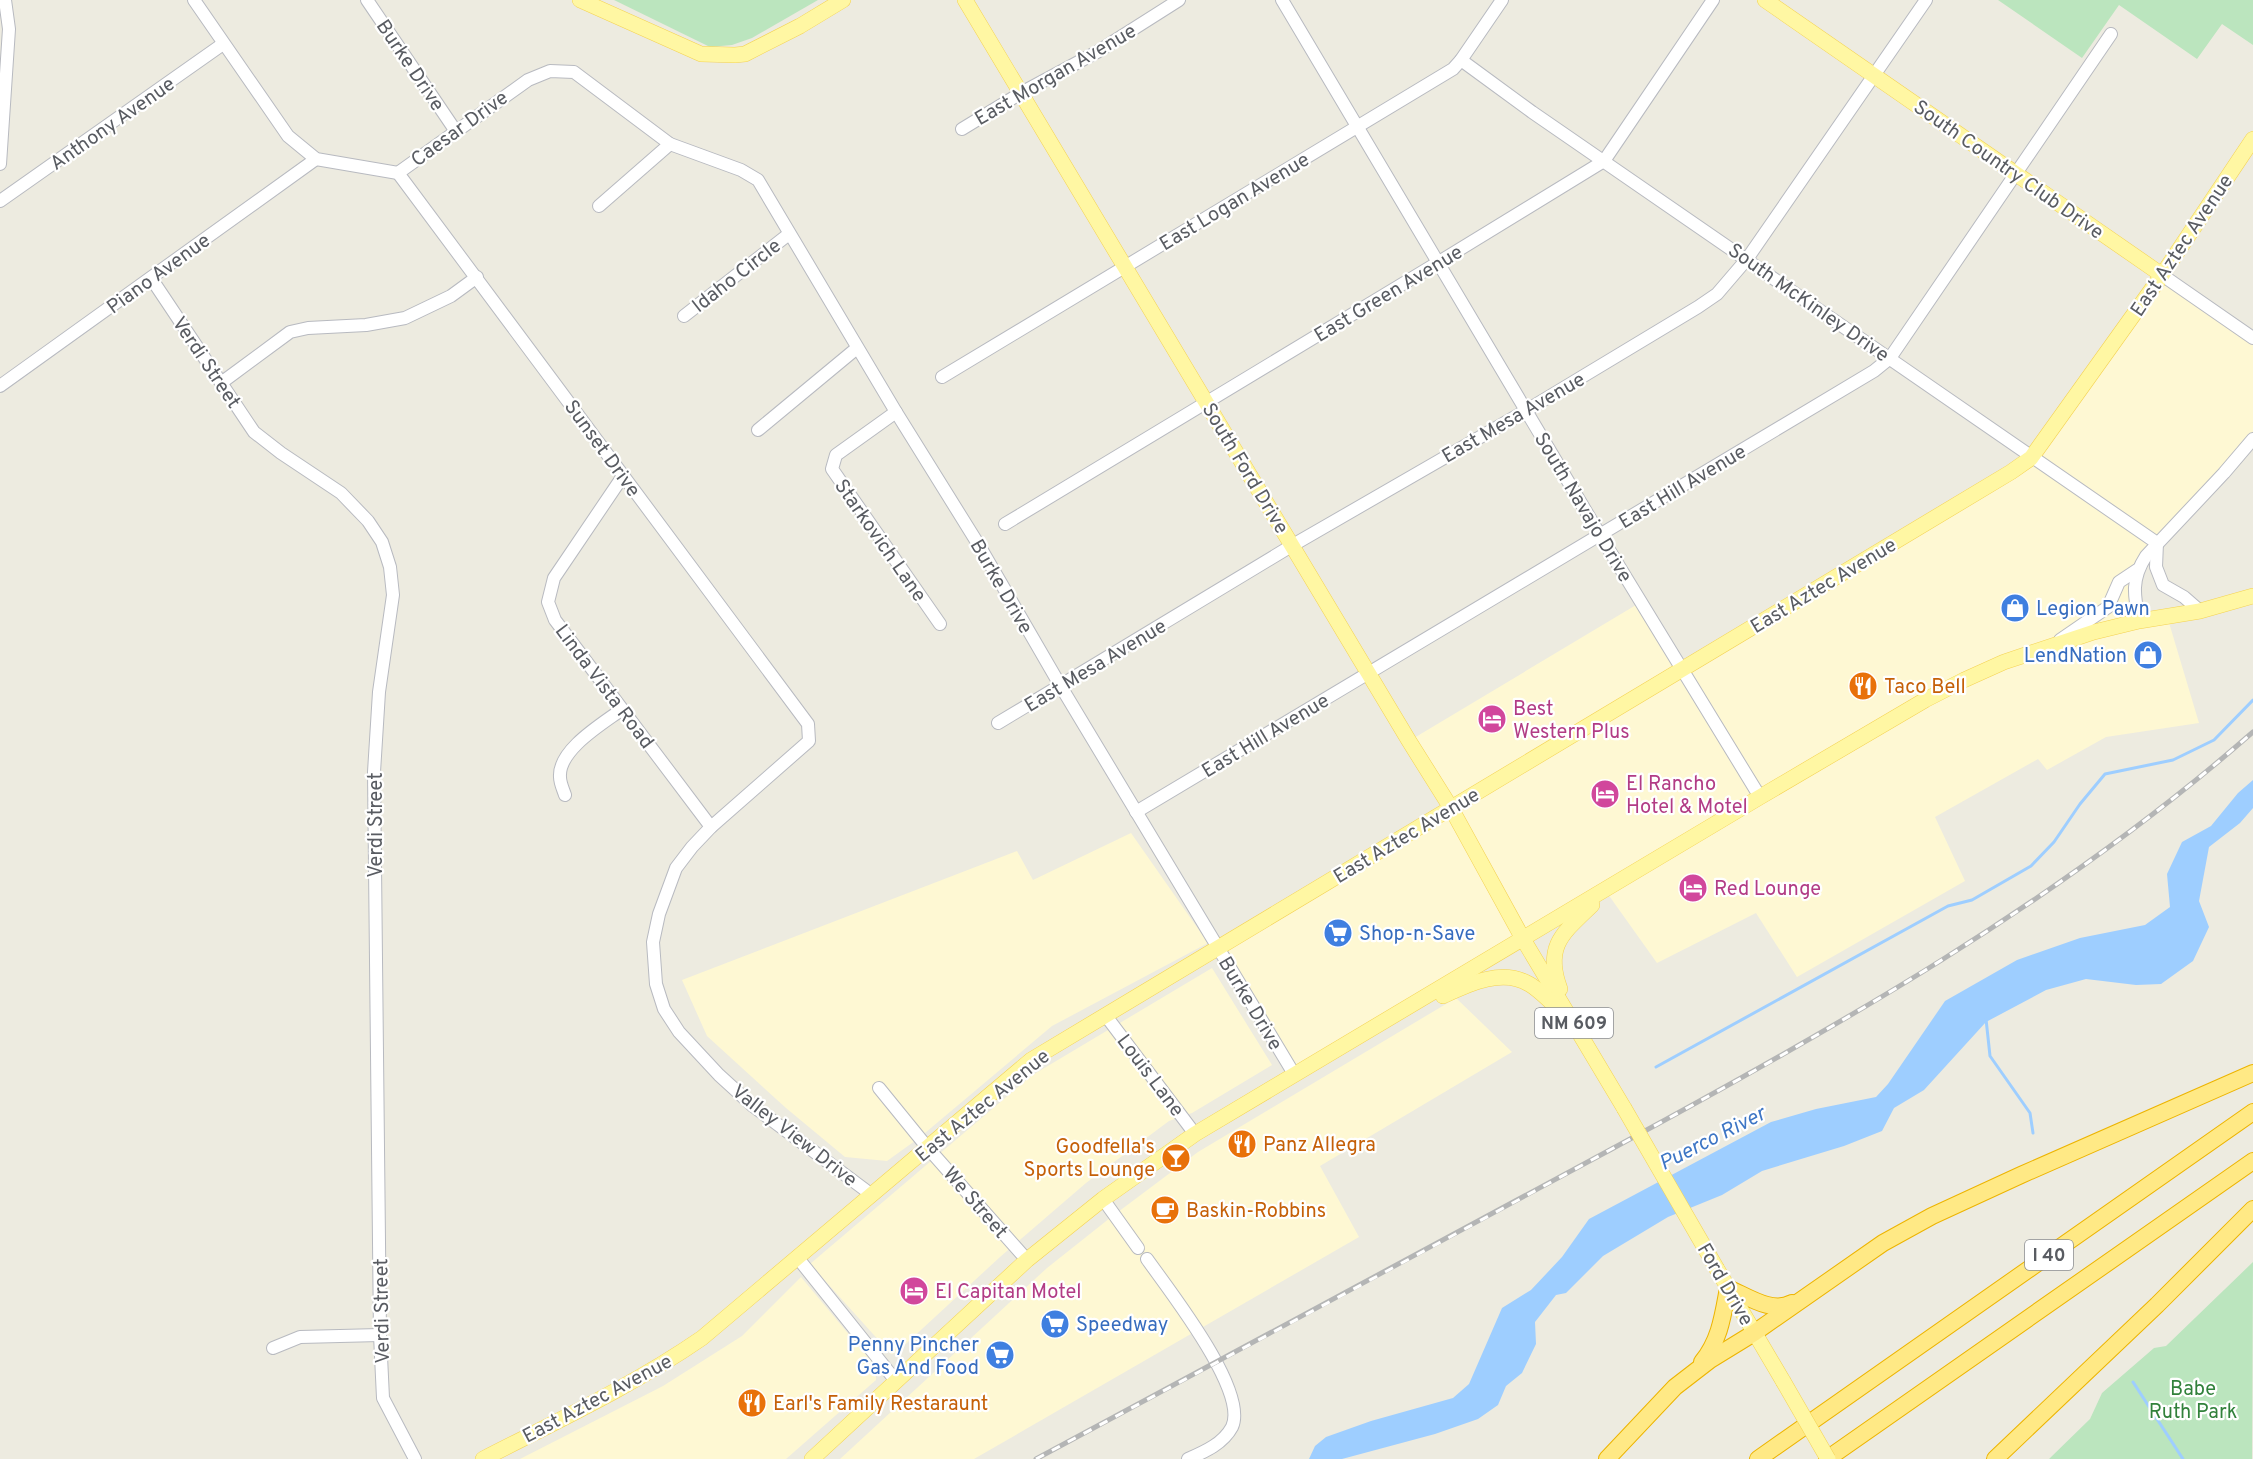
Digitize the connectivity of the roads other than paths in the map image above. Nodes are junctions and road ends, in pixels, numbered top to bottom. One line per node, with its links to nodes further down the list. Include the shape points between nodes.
1 (5, 0): 25 (street, via 9,29)
2 (194, 0): 14 (street, Caesar Drive)
3 (367, 0): 20 (street, Burke Drive)
4 (580, 0): 5 (main road, via 701,54 735,55 763,45)
5 (843, 0)
6 (965, 0): 17 (main road, South Ford Drive)
7 (1179, 0): 17 (street, East Morgan Avenue, via 1097,52)
8 (1282, 0): 18 (street, South Navajo Drive)
9 (1502, 0): 15 (street, East Logan Avenue)
10 (1713, 0): 24 (street, East Green Avenue)
11 (1765, 0): 16 (main road, South Country Club Drive)
12 (1926, 0): 16 (street, East Mesa Avenue)
13 (2111, 34): 27 (street, East Hill Avenue)
14 (223, 44): 23 (street, Caesar Drive, via 288,136); 28 (street, Anthony Avenue)
15 (1461, 60): 18 (street, East Logan Avenue, via 1453,69); 24 (street, South McKinley Drive)
16 (1873, 75): 27 (main road, South Country Club Drive); 31 (street, East Mesa Avenue)
17 (1021, 93): 19 (street, East Morgan Avenue); 33 (main road, South Ford Drive)
18 (1356, 128): 32 (street, South Navajo Drive); 33 (street, East Logan Avenue)
19 (962, 129)
20 (455, 130): 22 (street, Caesar Drive, via 528,80 550,70 574,72); 26 (street, Caesar Drive)
21 (2253, 139): 34 (main road, East Aztec Avenue)
22 (670, 144): 29 (street); 30 (street, Burke Drive, via 758,180)
23 (316, 159): 26 (street, Caesar Drive); 36 (street, Piano Avenue)
24 (1604, 160): 31 (street, South McKinley Drive); 32 (street, East Green Avenue)
25 (0, 164)
26 (398, 173): 35 (street, Sunset Drive)
27 (2015, 173): 34 (main road, South Country Club Drive); 40 (street, East Hill Avenue)
28 (0, 201)
29 (599, 206)
30 (789, 234): 37 (street, Idaho Circle); 39 (street, Burke Drive)
31 (1747, 259): 40 (street, South McKinley Drive); 45 (street, East Mesa Avenue, via 1717,294)
32 (1439, 262): 44 (street, East Green Avenue); 45 (street, South Navajo Drive)
33 (1125, 266): 41 (street, East Logan Avenue); 44 (main road, South Ford Drive)
34 (2162, 275): 38 (street, South Country Club Drive); 49 (main road, East Aztec Avenue)
35 (477, 277): 42 (street, via 452,296 405,318 291,332); 50 (street, Sunset Drive)
36 (151, 278): 42 (street, Verdi Street); 43 (street, Piano Avenue)
37 (684, 316)
38 (2253, 338)
39 (857, 348): 46 (street, Burke Drive); 47 (street)
40 (1890, 358): 49 (street, South McKinley Drive); 52 (street, East Hill Avenue)
41 (942, 377)
42 (221, 383): 95 (street, Verdi Street, via 254,432 341,493 368,521 382,542 390,567 393,595 379,692 374,772)
43 (0, 386)
44 (1207, 402): 51 (street, East Green Avenue); 54 (main road, South Ford Drive)
45 (1527, 410): 52 (street, South Navajo Drive); 54 (street, East Mesa Avenue)
46 (896, 412): 59 (street, Starkovich Lane, via 836,455 832,470); 63 (street, Burke Drive)
47 (758, 430)
48 (2253, 439): 53 (street)
49 (2031, 458): 53 (street, South McKinley Drive); 61 (main road, East Aztec Avenue)
50 (623, 476): 64 (street, Linda Vista Road, via 554,578 548,602 555,620); 66 (street, Sunset Drive)
51 (1005, 524)
52 (1600, 535): 61 (street, South Navajo Drive); 62 (street, East Hill Avenue)
53 (2157, 543): 55 (street); 57 (street, via 2157,567 2163,585)
54 (1293, 545): 62 (main road, South Ford Drive); 63 (street, East Mesa Avenue)
55 (2137, 570): 58 (street, via 2135,600); 60 (street, via 2120,582 2108,607)
56 (2253, 596): 57 (main road)
57 (2200, 611): 58 (main road)
58 (2139, 621): 60 (main road)
59 (940, 624)
60 (2054, 643): 68 (main road, via 1935,695)
61 (1682, 669): 68 (street, South Navajo Drive); 69 (main road, East Aztec Avenue)
62 (1370, 674): 69 (main road, South Ford Drive); 70 (street, East Hill Avenue)
63 (1060, 685): 65 (street, East Mesa Avenue); 70 (street, Burke Drive)
64 (621, 710): 67 (street, via 574,746 563,762 560,776); 71 (street, Linda Vista Road)
65 (998, 723)
66 (808, 724): 71 (street, Valley View Drive, via 809,741)
67 (565, 795)
68 (1761, 797): 72 (main road)
69 (1451, 808): 73 (main road, South Ford Drive); 74 (main road, East Aztec Avenue)
70 (1136, 812): 74 (street, Burke Drive)
71 (711, 827): 85 (street, Valley View Drive, via 676,868 659,914 653,942 654,962 664,1009 700,1055 753,1106)
72 (1638, 870): 73 (main road); 76 (main road, via 1592,905 1559,939 1554,972)
73 (1523, 939): 76 (main road, NM 609); 77 (main road)
74 (1218, 948): 75 (main road, East Aztec Avenue); 79 (street, Burke Drive)
75 (1106, 1016): 82 (street, Louis Lane); 83 (main road, East Aztec Avenue, via 1032,1060)
76 (1573, 1022): 77 (main road, via 1531,985 1504,977 1458,989); 92 (main road, Ford Drive / NM 609, bridge)
77 (1353, 1039): 79 (main road)
78 (2253, 1073): 93 (highway, via 1932,1216 1883,1242)
79 (1294, 1074): 82 (main road)
80 (879, 1088): 83 (street, We Street)
81 (2253, 1112): 104 (highway, I 40)
82 (1196, 1134): 86 (main road)
83 (927, 1147): 85 (main road, East Aztec Avenue); 91 (street, We Street)
84 (2253, 1161): 105 (highway, I 40)
85 (872, 1195): 89 (main road, East Aztec Avenue)
86 (1103, 1199): 88 (street); 91 (main road)
87 (2253, 1209): 106 (highway)
88 (1138, 1248)
89 (797, 1257): 97 (street); 100 (main road, East Aztec Avenue, via 679,1354)
90 (1146, 1259): 102 (street, via 1207,1346 1233,1411 1229,1431 1212,1448)
91 (1027, 1260): 97 (main road)
92 (1728, 1288): 93 (highway, via 1772,1307 1787,1306); 94 (main road, Ford Drive / NM 609); 98 (highway, via 1712,1351)
93 (1816, 1291): 94 (highway)
94 (1754, 1333): 98 (highway); 105 (main road, Ford Drive / NM 609, bridge)
95 (381, 1335): 96 (street, via 300,1338); 99 (street, Verdi Street, via 383,1398)
96 (273, 1348)
97 (896, 1381): 101 (main road)
98 (1675, 1387): 103 (highway)
99 (415, 1459)
100 (483, 1459)
101 (812, 1459)
102 (1188, 1459)
103 (1607, 1459)
104 (1758, 1459)
105 (1828, 1459)
106 (1995, 1459)

